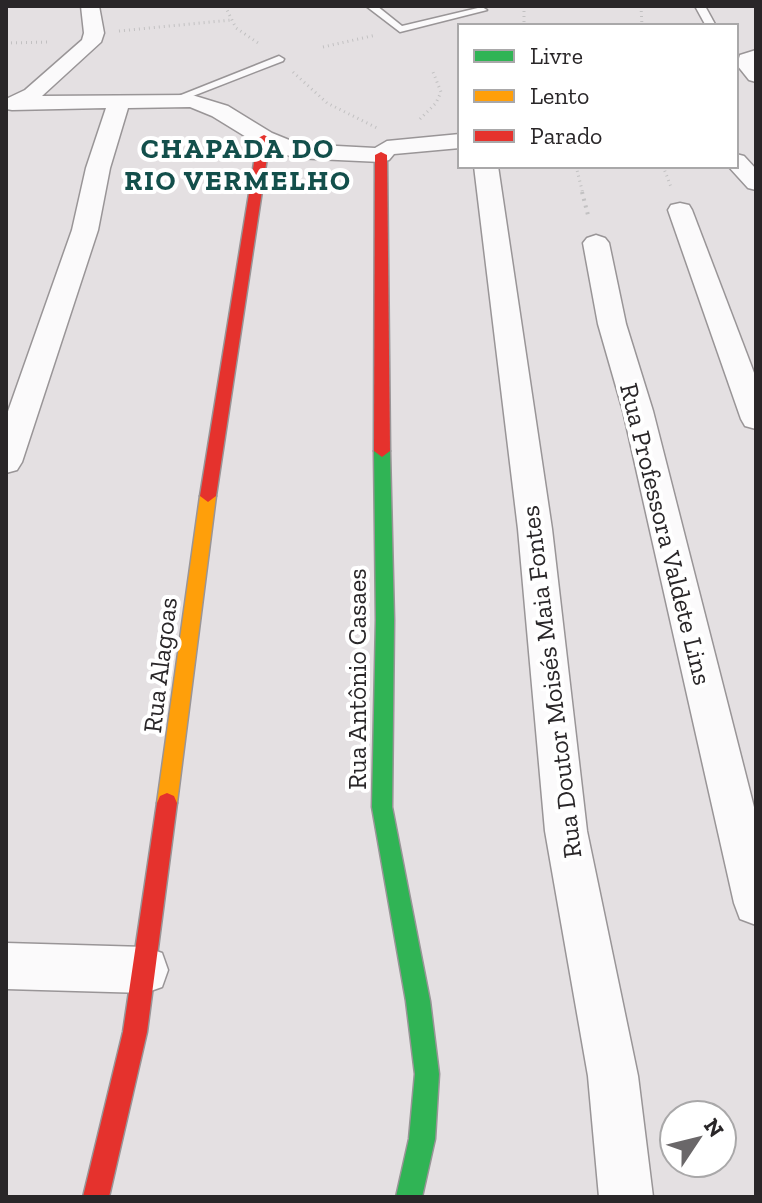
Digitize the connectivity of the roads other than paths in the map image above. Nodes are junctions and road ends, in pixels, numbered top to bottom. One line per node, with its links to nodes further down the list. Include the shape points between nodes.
1 (90, 6): 7 (street, via 91,42)
2 (371, 6): 4 (lane, via 400,29)
3 (700, 6): 5 (lane)
4 (482, 10)
5 (710, 24)
6 (279, 59): 8 (lane)
7 (15, 99): 9 (street)
8 (176, 99): 9 (street); 10 (street, via 220,111)
9 (119, 101): 19 (street, via 85,230)
10 (264, 138): 12 (street, via 295,151); 22 (street, Rua Alagoas, via 217,430)
11 (450, 142): 12 (street, via 387,148)
12 (381, 155): 24 (street, Rua Antônio Casaes, via 382,807 427,1074 422,1139)
13 (738, 163): 15 (street)
14 (486, 168): 25 (street, Rua Doutor Moisés Maia Fontes, via 535,529 566,831 613,1076)
15 (756, 183)
16 (680, 210): 18 (street)
17 (596, 243): 20 (street, Rua Professora Valdete Lins)
18 (756, 419)
19 (6, 462)
20 (756, 903)
21 (6, 966): 22 (street)
22 (145, 970): 23 (street, Rua Alagoas)
23 (96, 1197)
24 (409, 1197)
25 (626, 1197)

